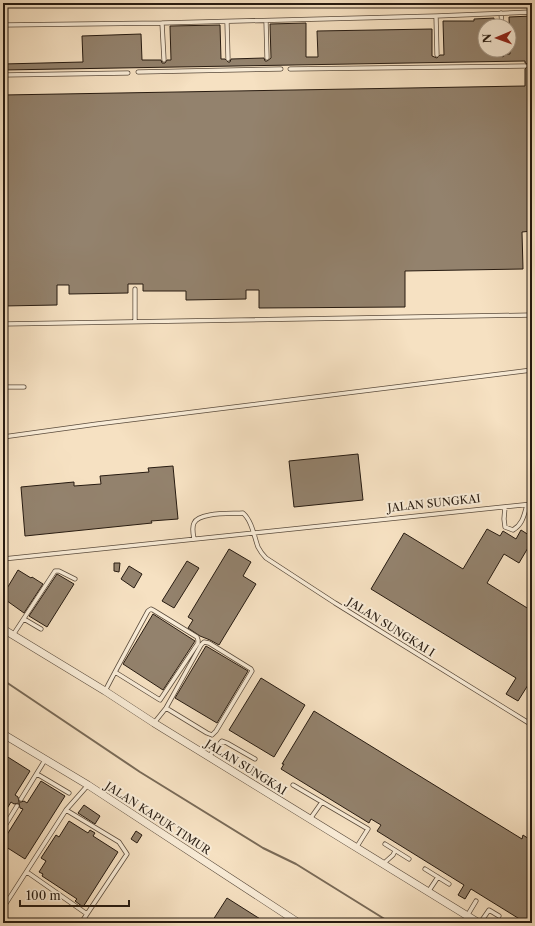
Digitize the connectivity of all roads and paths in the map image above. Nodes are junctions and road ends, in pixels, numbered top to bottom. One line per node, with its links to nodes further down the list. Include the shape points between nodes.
1 (532, 12): 2 (lane)
2 (501, 13): 3 (lane); 4 (lane)
3 (436, 16): 5 (lane); 9 (lane)
4 (501, 18)
5 (266, 21): 6 (lane); 10 (lane)
6 (228, 22): 7 (lane); 11 (lane)
7 (162, 23): 8 (lane); 12 (lane)
8 (3, 25)
9 (438, 55)
10 (267, 58)
11 (228, 59)
12 (164, 60)
13 (504, 61): 18 (lane)
14 (438, 62): 20 (lane)
15 (228, 65): 24 (lane)
16 (268, 65): 22 (lane)
17 (164, 66): 27 (lane)
18 (504, 66): 19 (lane); 20 (lane)
19 (524, 66)
20 (439, 67): 21 (lane)
21 (290, 69)
22 (268, 70): 23 (lane); 24 (lane)
23 (281, 70)
24 (228, 71): 27 (lane)
25 (128, 72): 28 (lane)
26 (138, 72): 27 (lane)
27 (165, 72)
28 (3, 75)
29 (135, 290): 31 (lane)
30 (532, 315): 31 (lane)
31 (135, 321): 32 (lane)
32 (4, 324): 33 (lane)
33 (3, 350)
34 (532, 370): 37 (lane)
35 (3, 387): 36 (lane)
36 (24, 387)
37 (3, 437)
38 (532, 504): 39 (lane, JALAN SUNGKAI)
39 (527, 505): 40 (lane, JALAN SUNGKAI); 40 (lane, via 523,520 513,530 505,527)
40 (505, 507): 41 (lane, JALAN SUNGKAI)
41 (253, 533): 42 (lane, JALAN SUNGKAI); 42 (lane, JALAN SUNGKAI I, via 247,516 243,513 204,516 197,519 193,525); 53 (lane, JALAN SUNGKAI I, via 259,549 276,565)
42 (194, 539): 43 (lane, JALAN SUNGKAI)
43 (3, 559)
44 (75, 579): 45 (lane, via 58,570 55,571)
45 (24, 619): 47 (lane); 48 (lane)
46 (3, 629): 48 (street, JALAN SUNGKAI)
47 (41, 629)
48 (13, 635): 50 (street, JALAN SUNGKAI)
49 (115, 672): 49 (lane, via 160,700 194,649 197,637 151,609); 50 (lane)
50 (105, 691): 52 (street, JALAN SUNGKAI)
51 (166, 708): 51 (lane, via 212,735 252,671 204,642); 52 (lane)
52 (154, 723): 55 (street, JALAN SUNGKAI)
53 (532, 725)
54 (3, 734): 57 (street, JALAN KAPUK TIMUR)
55 (209, 756): 56 (lane, via 222,741); 66 (street, JALAN SUNGKAI)
56 (255, 759)
57 (45, 760): 58 (lane); 59 (street, JALAN KAPUK TIMUR)
58 (37, 774): 61 (lane); 62 (lane)
59 (88, 785): 65 (lane); 84 (street, JALAN KAPUK TIMUR)
60 (293, 785): 63 (lane)
61 (69, 792)
62 (21, 799)
63 (322, 802): 66 (lane); 69 (lane, via 368,829)
64 (17, 806): 67 (lane)
65 (66, 810): 74 (lane); 80 (lane, via 119,842 127,854)
66 (310, 819): 69 (street, JALAN SUNGKAI)
67 (3, 829)
68 (385, 844): 70 (lane)
69 (356, 848): 72 (street, JALAN SUNGKAI)
70 (395, 851): 71 (lane); 72 (lane)
71 (409, 859)
72 (383, 864): 77 (street, JALAN SUNGKAI)
73 (425, 869): 75 (lane)
74 (27, 872): 79 (lane); 80 (lane)
75 (438, 877): 76 (lane); 77 (lane)
76 (449, 884)
77 (428, 892): 81 (street, JALAN SUNGKAI)
78 (476, 901): 81 (lane)
79 (3, 908)
80 (87, 914): 83 (lane)
81 (467, 916): 85 (street, JALAN SUNGKAI)
82 (499, 916): 85 (lane, via 489,910)
83 (82, 923)
84 (299, 923)
85 (479, 923)

